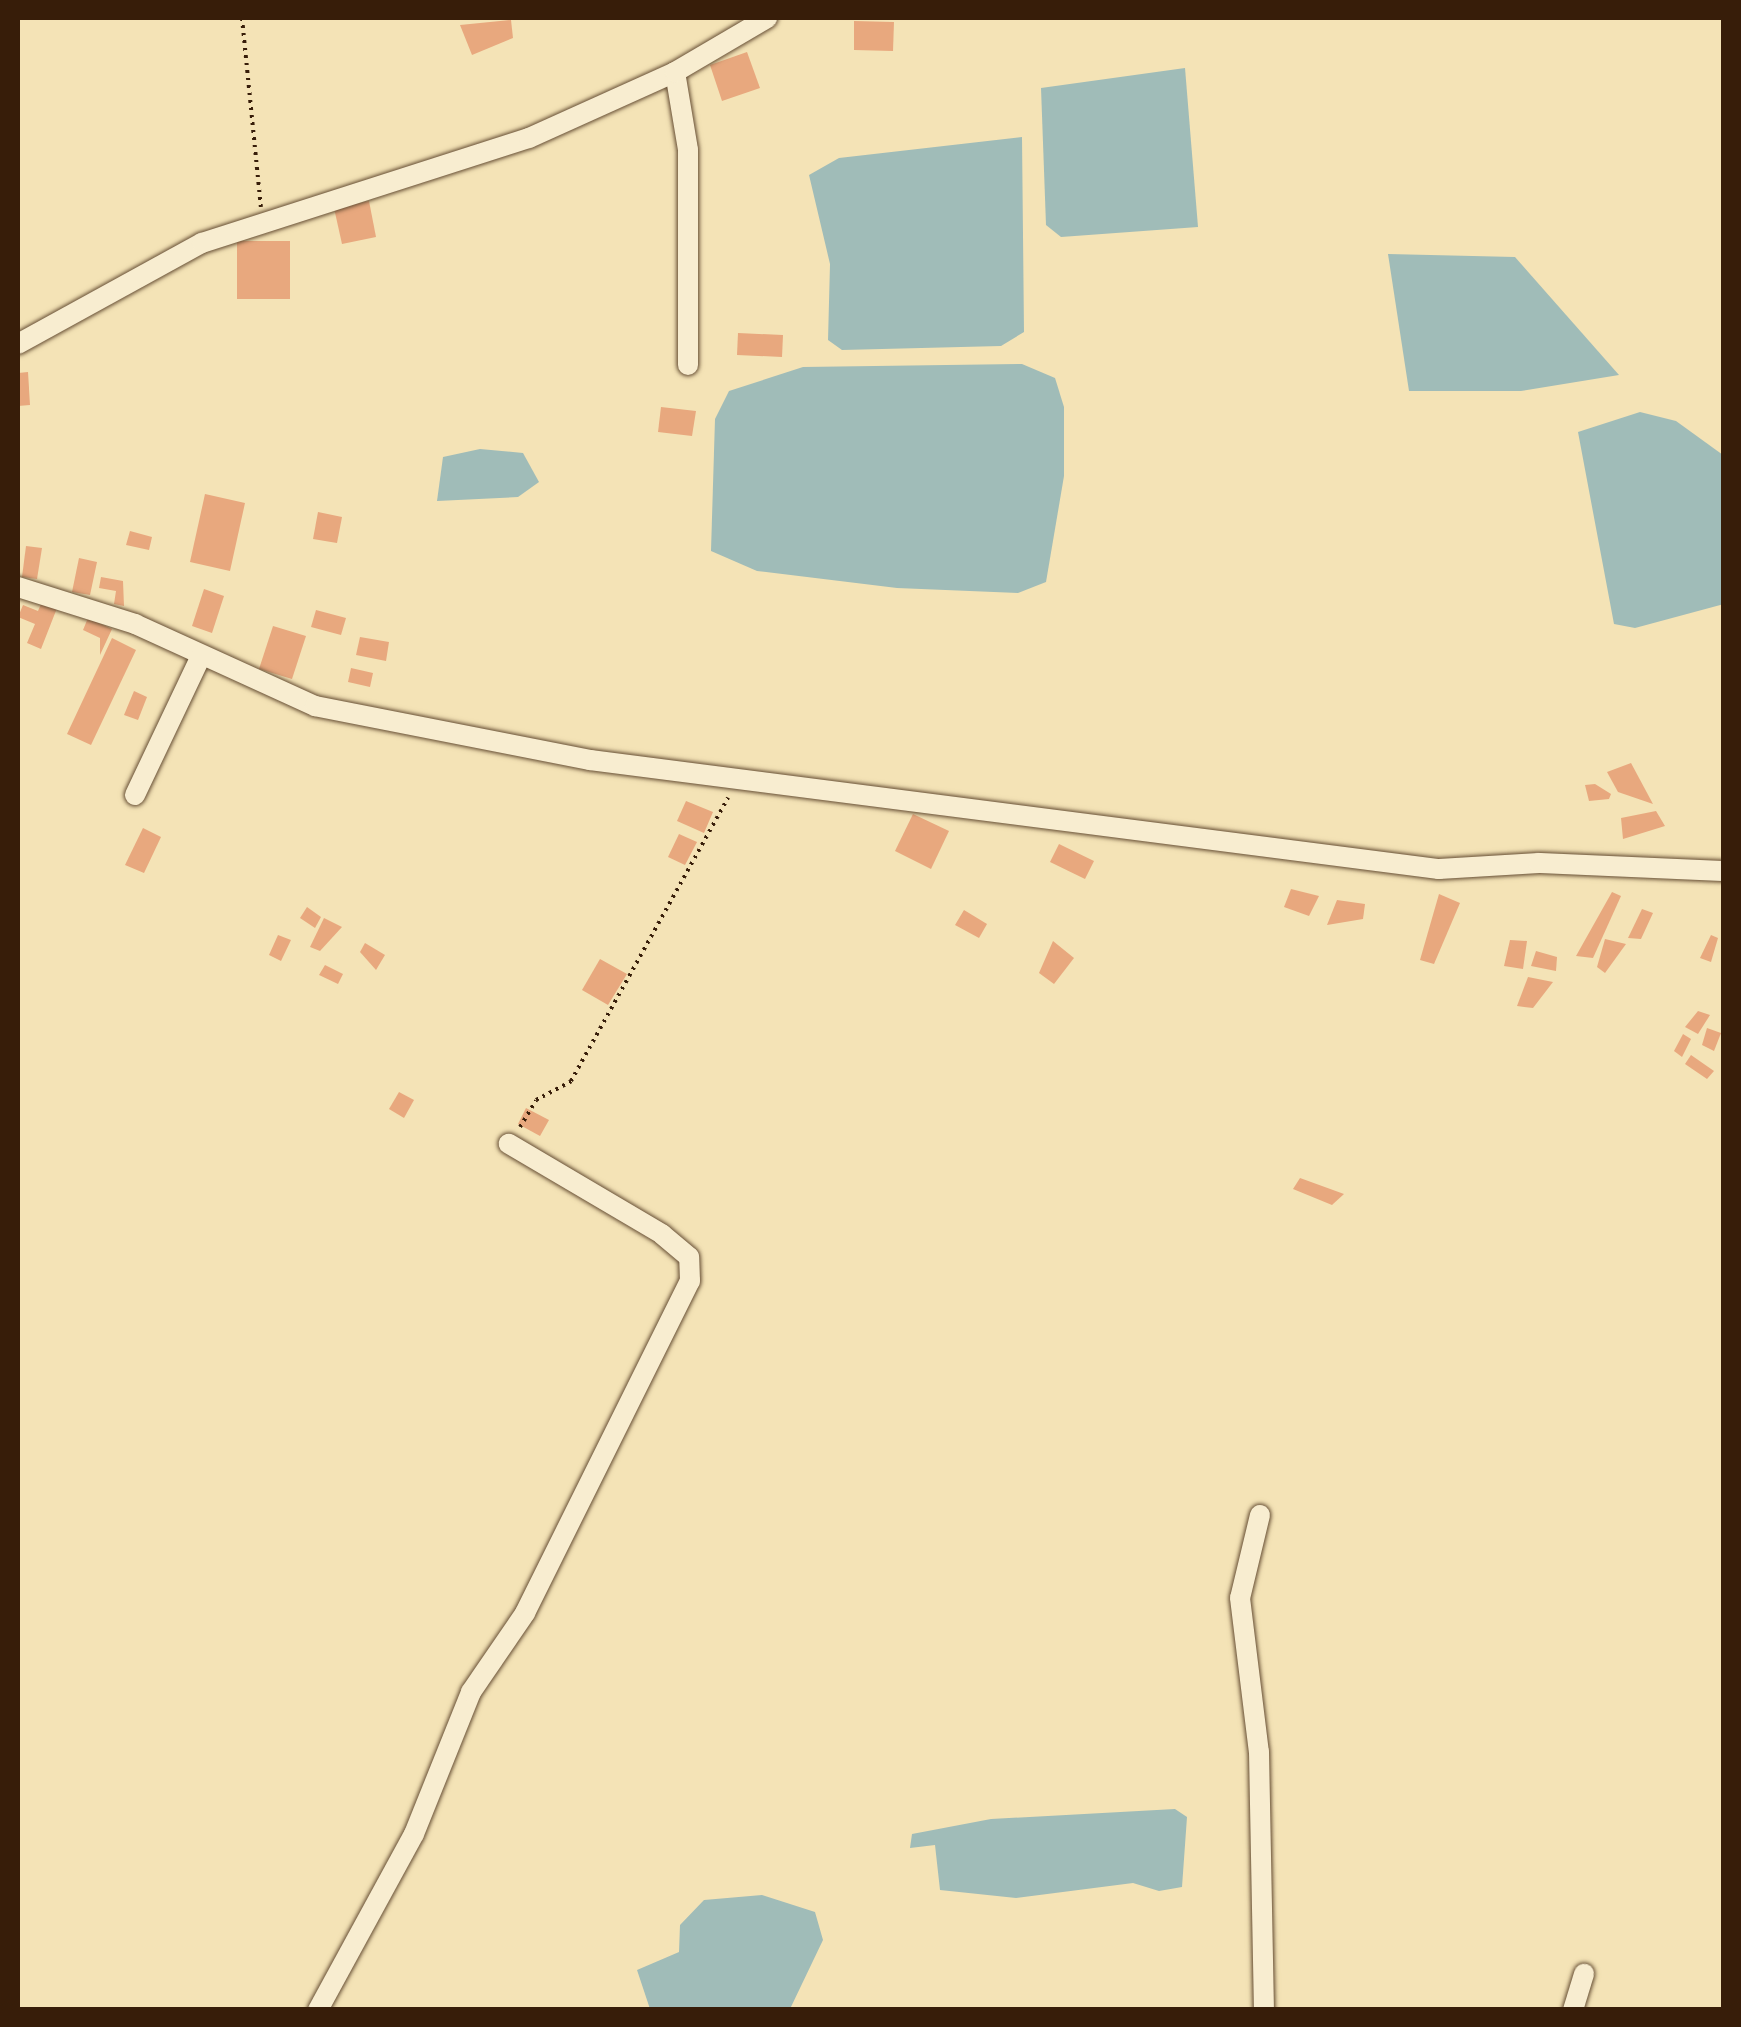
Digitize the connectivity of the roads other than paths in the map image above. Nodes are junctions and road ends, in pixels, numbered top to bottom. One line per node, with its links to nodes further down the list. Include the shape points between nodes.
1 (767, 18): 2 (street)
2 (675, 72): 3 (street, via 492,152 173,256); 4 (street, via 688,150)
3 (18, 344)
4 (688, 365)
5 (18, 587): 6 (street)
6 (202, 656): 7 (street); 8 (street, via 369,718 733,777 1438,870 1538,863)
7 (135, 794)
8 (1724, 870)
9 (509, 1144): 12 (street, via 662,1234 689,1256 690,1282 525,1613 471,1692 414,1834)
10 (1260, 1515): 13 (street, via 1240,1598 1258,1752)
11 (1584, 1974): 14 (street)
12 (318, 2010)
13 (1264, 2010)
14 (1573, 2010)

